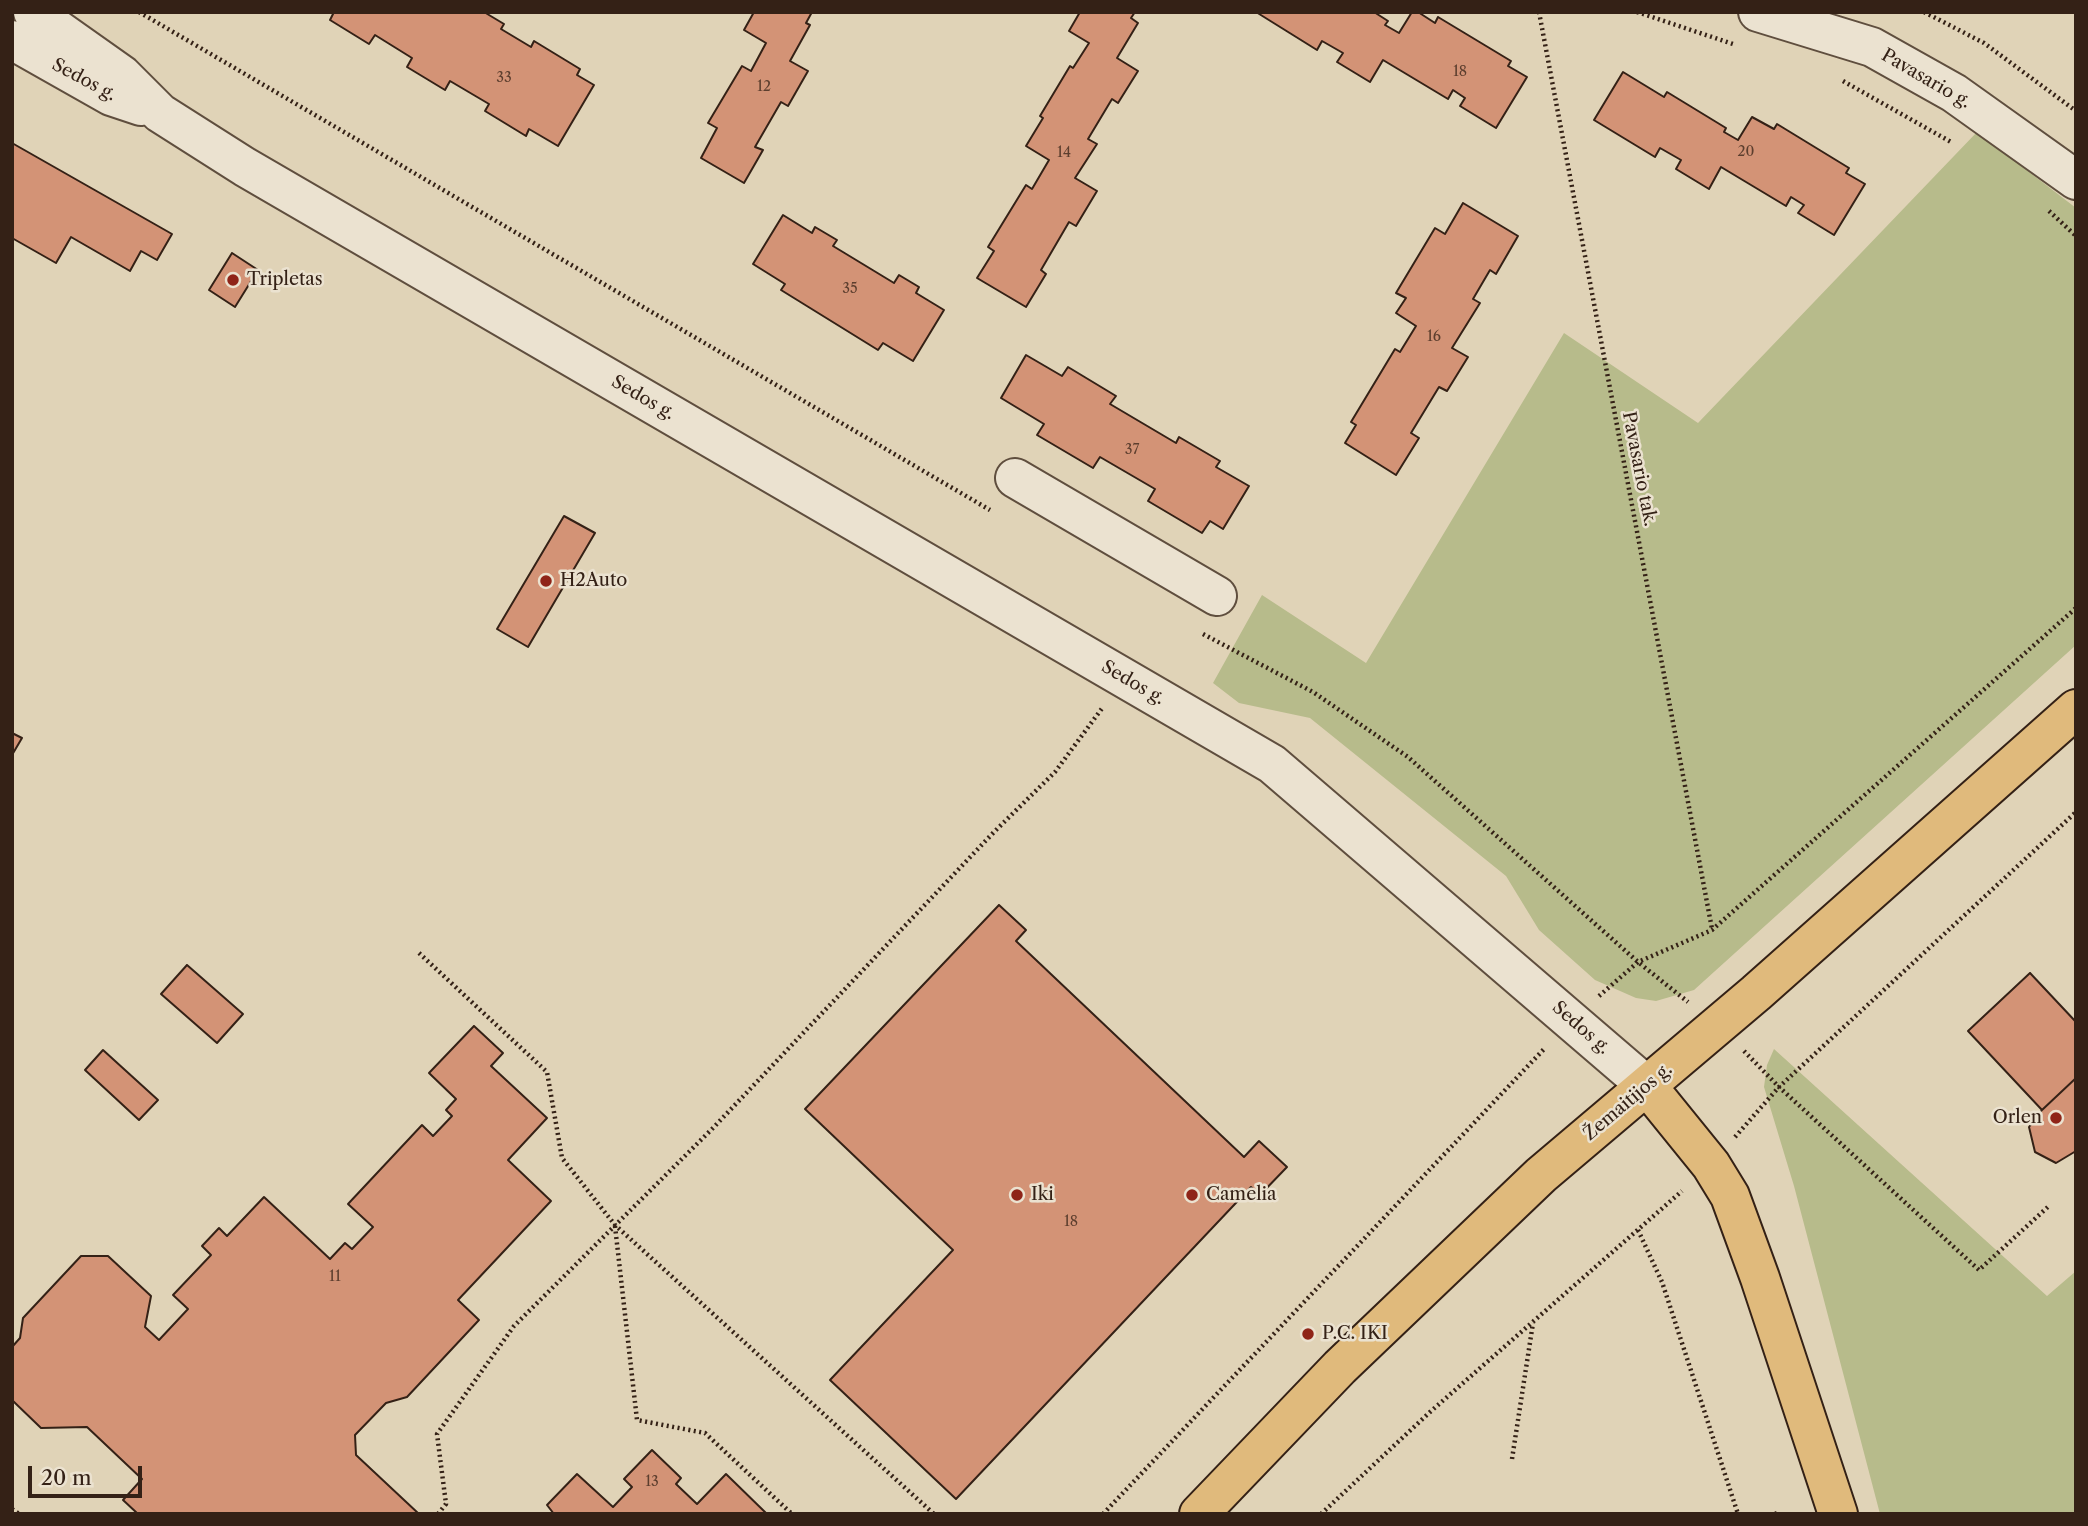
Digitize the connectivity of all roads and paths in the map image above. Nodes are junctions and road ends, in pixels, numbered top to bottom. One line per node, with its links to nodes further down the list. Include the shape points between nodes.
1 (33, 12): 11 (street, Sedos g., via 122,75)
2 (139, 12): 17 (path)
3 (1539, 12): 24 (path, Pavasario tak.)
4 (1637, 12): 8 (path)
5 (1758, 12): 13 (street, Pavasario g., via 1872,47 1954,93)
6 (1924, 12): 10 (path, via 1984,43)
7 (12, 40): 11 (street, Sedos g., via 111,96)
8 (1737, 45)
9 (1838, 78): 12 (path)
10 (2076, 111)
11 (160, 113): 21 (street, Sedos g., via 245,167)
12 (1954, 144)
13 (2076, 180)
14 (2040, 202): 15 (path)
15 (2076, 236)
16 (1015, 478): 18 (street)
17 (993, 511)
18 (1217, 596)
19 (2076, 608): 24 (path)
20 (1197, 631): 26 (path, via 1313,692 1408,757)
21 (1124, 678): 27 (street, Sedos g., via 1272,764); 33 (path, via 1055,772)
22 (2076, 709): 28 (main road, Žemaitijos g.)
23 (2076, 812): 30 (path)
24 (1712, 930): 26 (path)
25 (419, 953): 33 (path, via 547,1072 562,1158)
26 (1638, 962): 27 (path); 28 (path)
27 (1572, 1020): 29 (street, Sedos g.); 42 (path)
28 (1718, 1026): 29 (main road, Žemaitijos g.); 30 (path)
29 (1647, 1086): 31 (main road, Sedos g.); 43 (main road, Žemaitijos g., via 1541,1175 1350,1357)
30 (1779, 1087): 31 (path); 32 (path, via 1979,1270)
31 (1712, 1165): 34 (path); 46 (main road, Sedos g., via 1730,1196 1756,1267)
32 (2050, 1205)
33 (615, 1225): 39 (path, via 514,1326 437,1434 446,1504); 40 (path, via 636,1420 705,1433); 41 (path)
34 (1638, 1230): 35 (path); 45 (path, via 1662,1282)
35 (1533, 1322): 36 (path); 44 (path)
36 (1513, 1459)
37 (12, 1509): 38 (path)
38 (19, 1514)
39 (438, 1514)
40 (792, 1514)
41 (934, 1514)
42 (1103, 1514)
43 (1199, 1514)
44 (1321, 1514)
45 (1738, 1514)
46 (1838, 1514)

